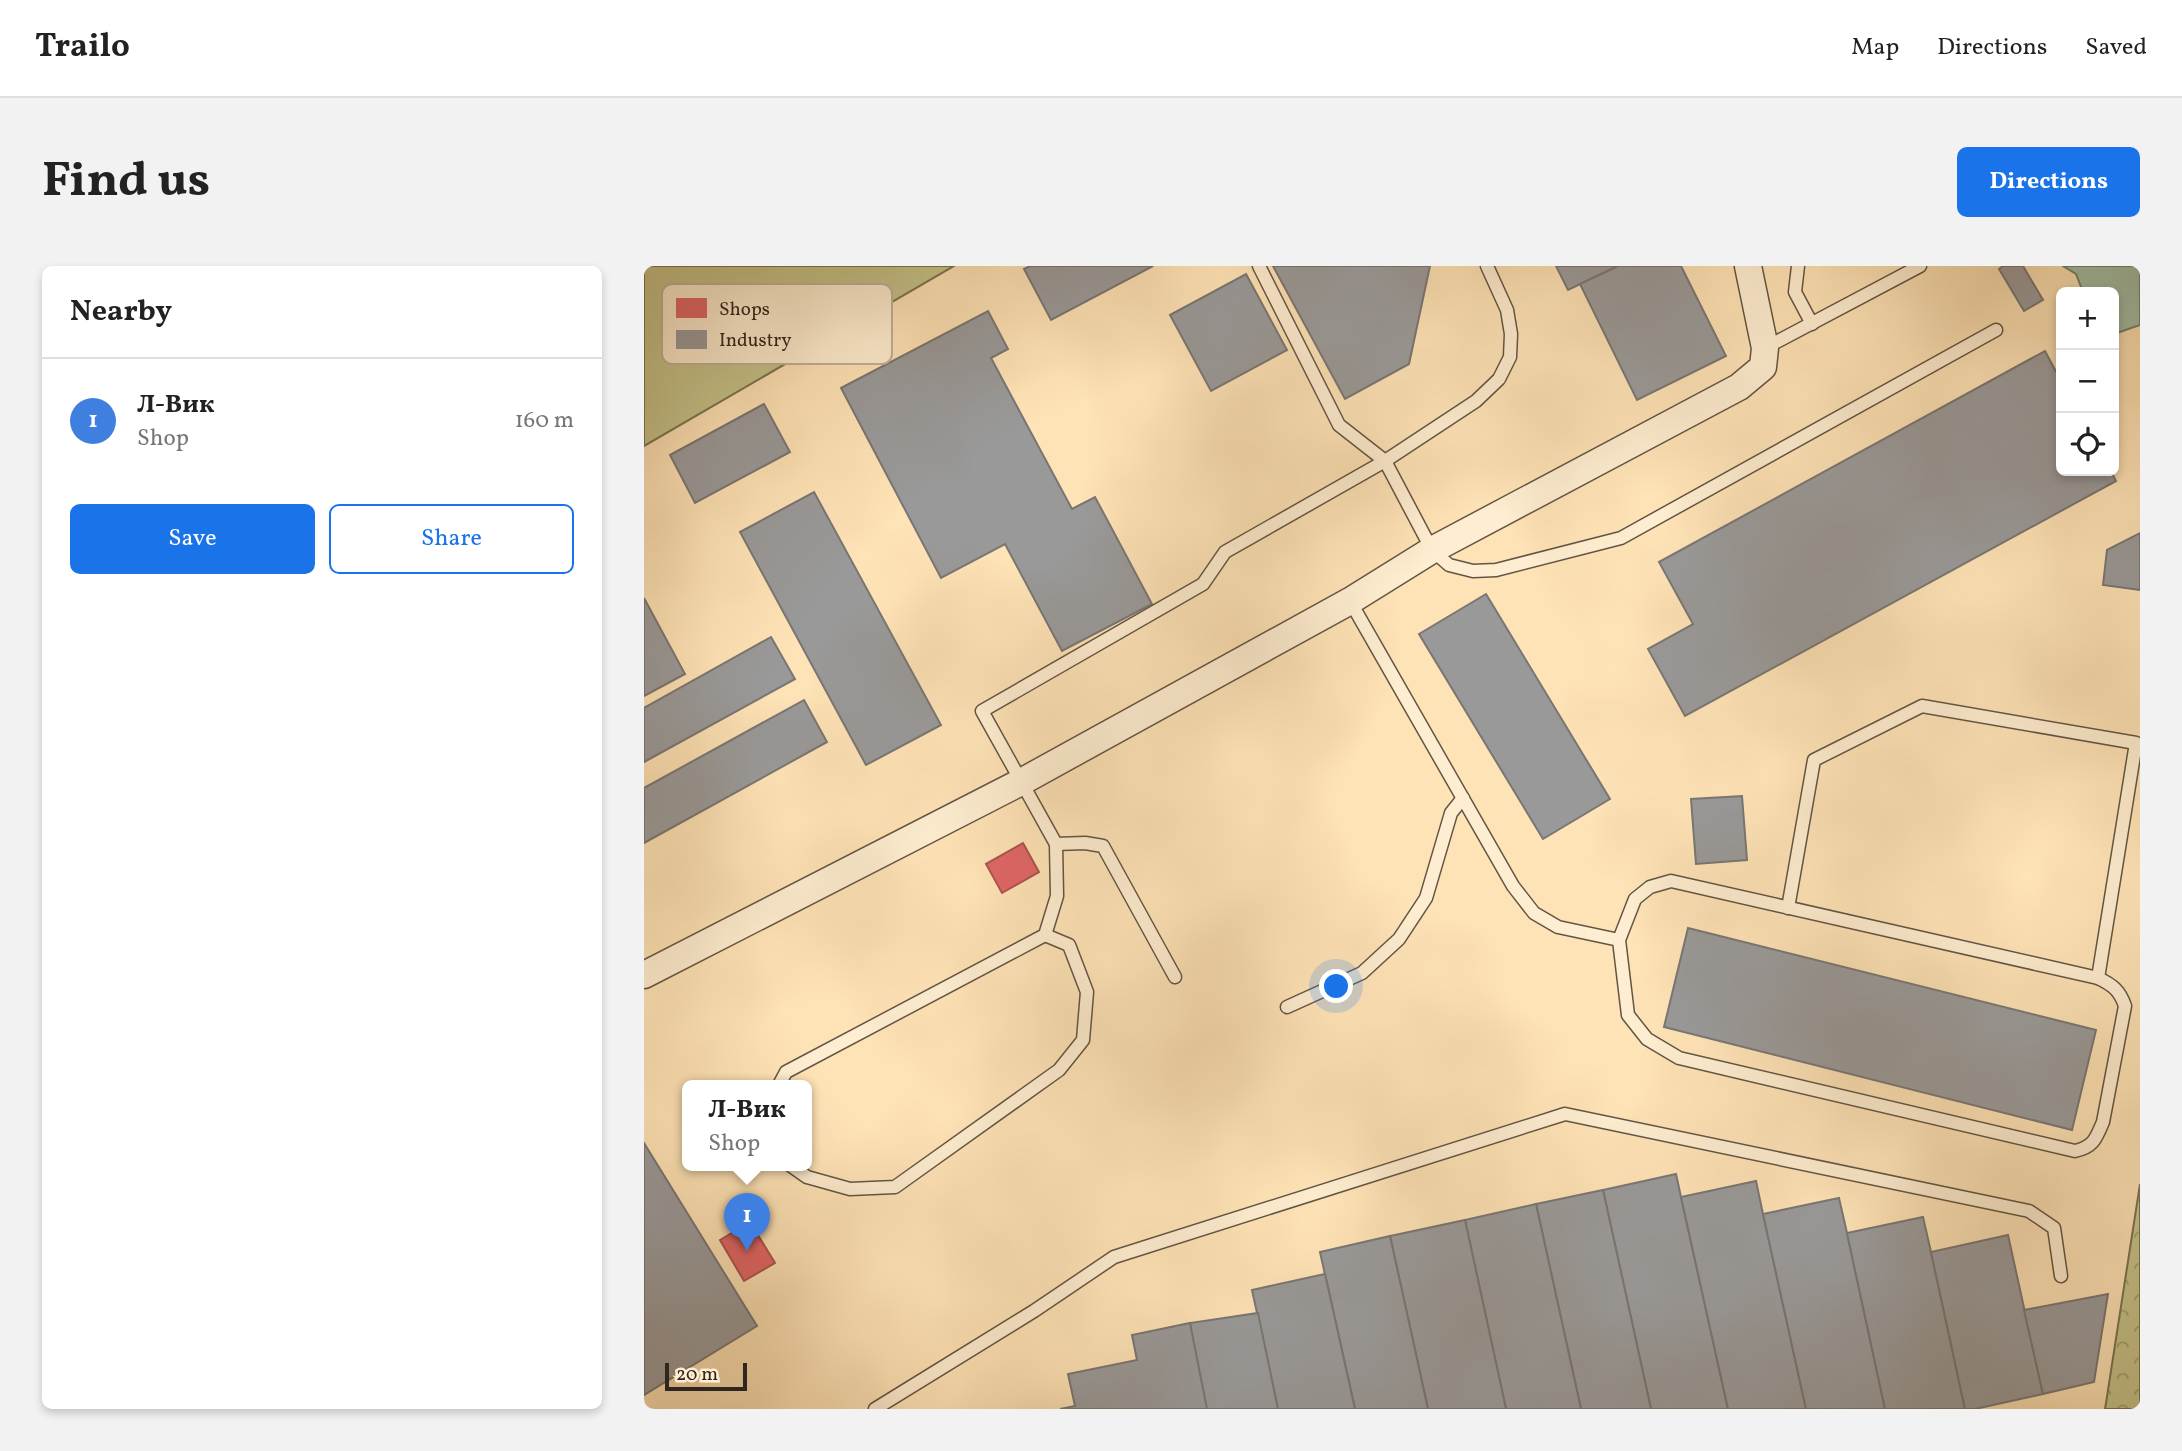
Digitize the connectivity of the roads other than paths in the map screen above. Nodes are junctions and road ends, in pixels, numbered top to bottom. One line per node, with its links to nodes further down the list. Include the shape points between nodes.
1 (1259, 266): 9 (lane, via 1339,425)
2 (1487, 266): 9 (lane, via 1507,310 1511,334 1510,357 1499,379 1476,401)
3 (1748, 266): 8 (street)
4 (1798, 266): 6 (lane, via 1795,292)
5 (1920, 266): 6 (lane)
6 (1812, 324): 8 (lane)
7 (1996, 330): 10 (lane, via 1621,538 1496,570 1449,565)
8 (1765, 348): 10 (street, via 1763,367 1739,387)
9 (1385, 461): 10 (lane); 12 (lane, via 1225,552 1203,584 982,710)
10 (1432, 550): 11 (street)
11 (1350, 601): 12 (street); 13 (lane)
12 (1021, 782): 14 (lane); 18 (street)
13 (1463, 798): 17 (lane, via 1513,886 1534,913 1558,927); 21 (lane, via 1451,813 1426,898 1399,939 1362,973)
14 (1056, 844): 16 (lane, via 1057,896); 19 (lane, via 1103,846)
15 (1788, 908): 17 (lane, via 1671,881 1650,887 1635,899); 20 (lane); 20 (lane, via 1814,760 1922,706 2136,743)
16 (1045, 935): 22 (lane, via 786,1072); 23 (lane, via 1069,945 1087,992 1083,1040 1059,1070 895,1187 850,1189)
17 (1619, 940): 20 (lane, via 1628,1016 1647,1039 1679,1058 2075,1151 2087,1149 2103,1122 2125,1006 2121,993)
18 (644, 975)
19 (1175, 977)
20 (2098, 978)
21 (1287, 1007)
22 (782, 1080)
23 (798, 1171)
24 (2061, 1276): 25 (lane, via 2054,1228 2029,1211 1565,1114 1114,1257)
25 (875, 1409)

